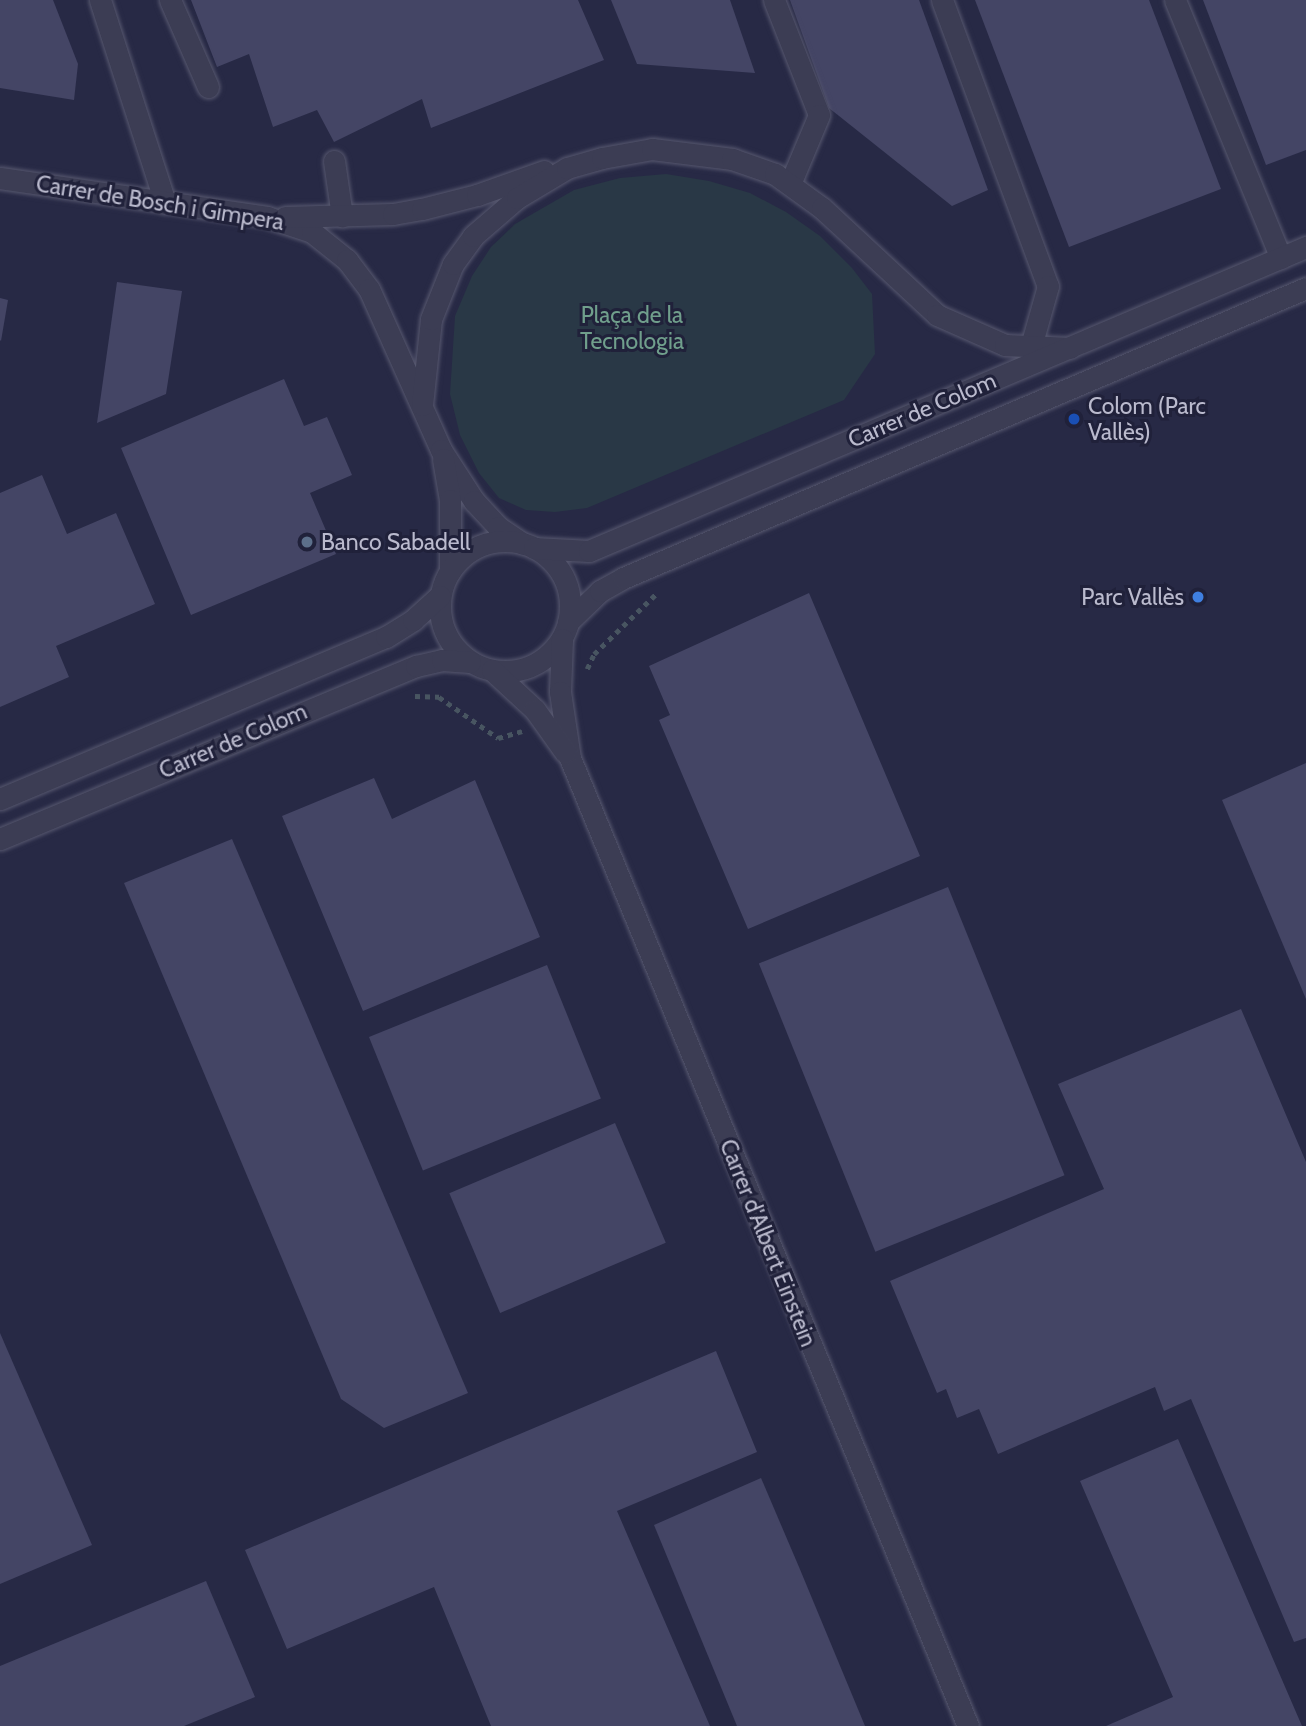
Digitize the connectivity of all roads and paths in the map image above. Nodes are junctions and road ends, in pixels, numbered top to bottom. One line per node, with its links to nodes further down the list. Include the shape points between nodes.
1 (100, 0): 11 (street)
2 (170, 0): 6 (street)
3 (774, 0): 10 (street, via 820,115)
4 (942, 0): 17 (street, via 1048,286)
5 (1175, 0): 15 (street)
6 (208, 87)
7 (334, 162): 12 (street)
8 (567, 169): 10 (street, via 652,149 692,151 732,159); 12 (street, via 541,172 448,204 393,214); 19 (street, via 491,218 453,264 431,319)
9 (0, 178): 11 (street, Carrer de Bosch i Gimpera)
10 (790, 184): 17 (street, via 822,208 937,316 1005,345)
11 (165, 203): 13 (street, Carrer de Bosch i Gimpera)
12 (342, 215): 13 (street)
13 (267, 218): 19 (street, Carrer de Bosch i Gimpera, via 312,232 359,273)
14 (1306, 247): 15 (street, Carrer de Colom)
15 (1281, 258): 18 (street, Carrer de Colom)
16 (1306, 288): 25 (street, Carrer de Colom, via 623,578 600,591)
17 (1031, 346): 18 (street)
18 (1070, 348): 21 (street, Carrer de Colom, via 589,551)
19 (422, 405): 20 (street, Carrer de Bosch i Gimpera)
20 (441, 450): 21 (street, Carrer de Bosch i Gimpera, via 480,509); 22 (street, Carrer de Bosch i Gimpera, via 450,500)
21 (528, 546): 22 (street, via 505,541 486,544 470,551); 25 (street, via 561,574 569,597)
22 (450, 572): 24 (street)
23 (665, 584): 28 (path, via 594,654)
24 (440, 596): 26 (street, via 449,640); 32 (street, Carrer de Colom, via 386,637)
25 (565, 631): 27 (street, via 552,652 532,665 508,672); 31 (street, Carrer d'Albert Einstein, via 560,692)
26 (470, 662): 27 (street); 33 (street, Carrer de Colom, via 442,660 416,666)
27 (492, 670): 30 (street, Carrer d'Albert Einstein)
28 (585, 676)
29 (412, 695): 30 (path, via 439,696 498,738)
30 (547, 725): 31 (street, Carrer d'Albert Einstein)
31 (570, 758): 34 (street, Carrer d'Albert Einstein)
32 (0, 799)
33 (0, 839)
34 (968, 1726)

